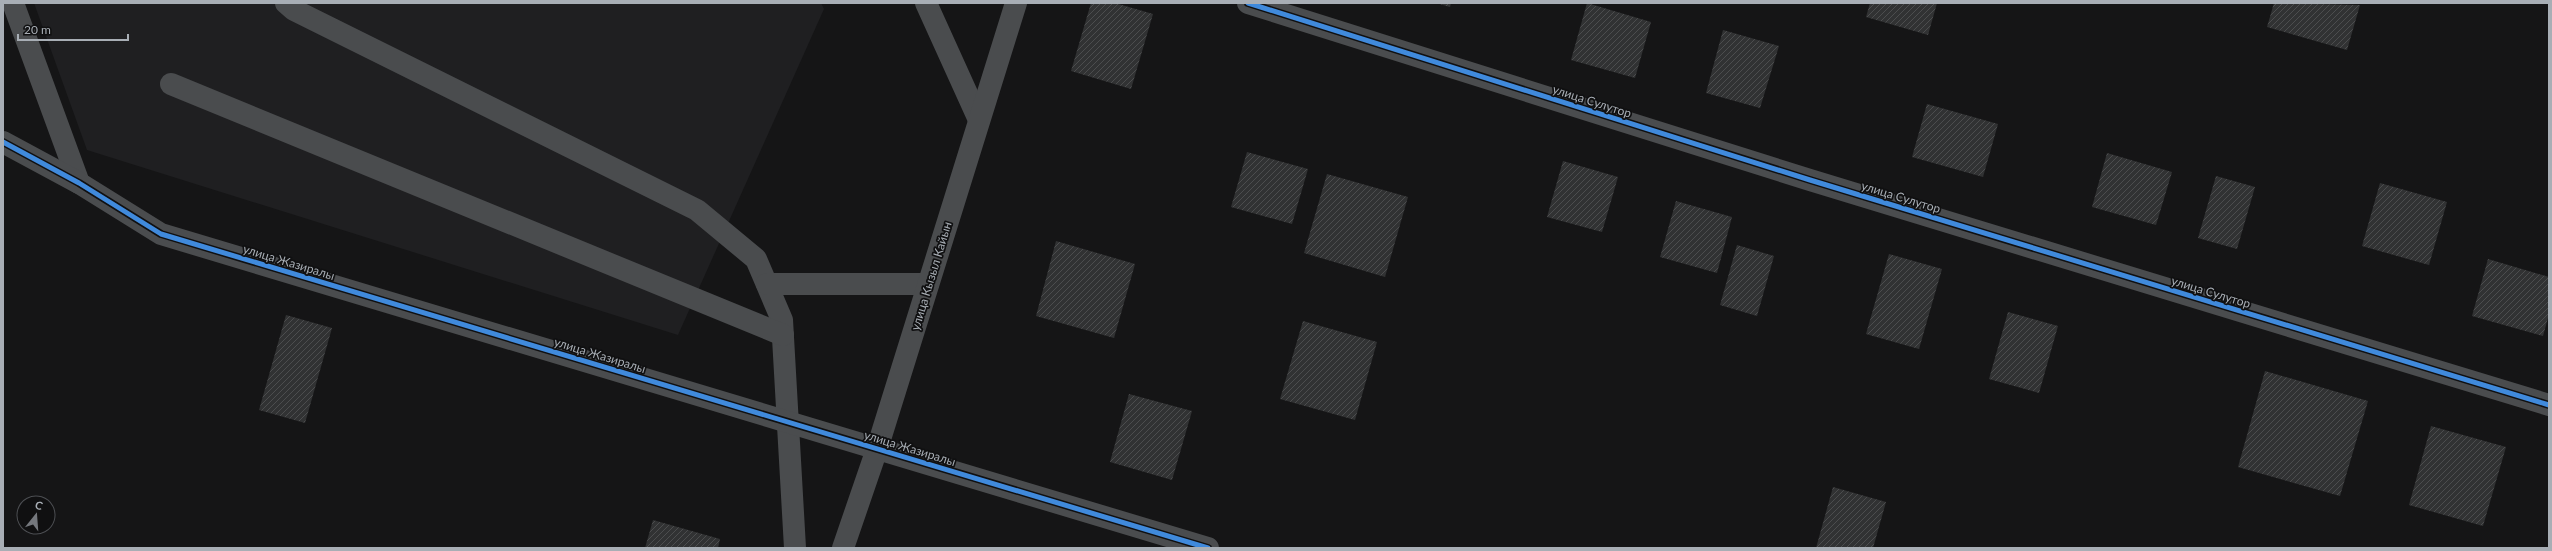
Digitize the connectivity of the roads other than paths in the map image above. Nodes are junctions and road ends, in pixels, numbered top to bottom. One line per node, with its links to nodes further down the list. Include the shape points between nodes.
1 (14, 3): 9 (street)
2 (286, 3): 10 (street, via 294,10 697,210 756,259)
3 (926, 3): 7 (street)
4 (1016, 3): 7 (street, улица Кызыл Кайын)
5 (1248, 3): 13 (street, улица Сулутор, via 1810,180)
6 (171, 84): 12 (street)
7 (979, 120): 11 (street, улица Кызыл Кайын)
8 (3, 142): 9 (street, улица Жазиралы)
9 (79, 183): 14 (street, улица Жазиралы, via 161,234)
10 (767, 284): 11 (street); 12 (street, via 782,320)
11 (928, 284): 15 (street, улица Кызыл Кайын)
12 (783, 335): 14 (street)
13 (2549, 405)
14 (786, 422): 15 (street, улица Жазиралы); 16 (street)
15 (877, 449): 17 (street, улица Кызыл Кайын); 18 (street, улица Жазиралы)
16 (795, 548)
17 (843, 548)
18 (1208, 548)

